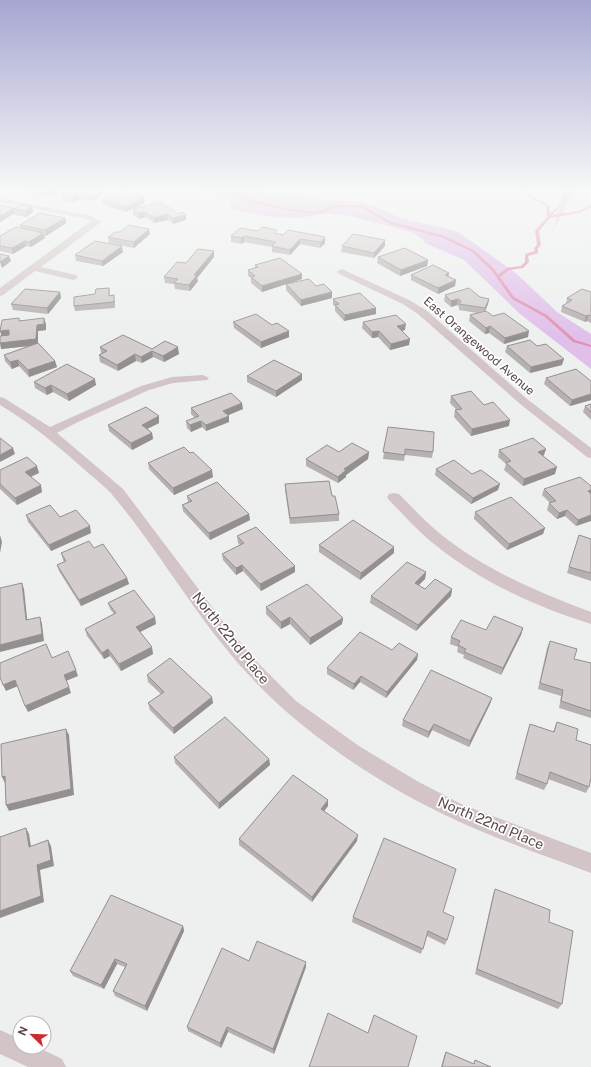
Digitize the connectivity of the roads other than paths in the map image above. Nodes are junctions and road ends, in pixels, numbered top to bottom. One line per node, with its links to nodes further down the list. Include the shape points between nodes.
1 (73, 239): 2 (street)
2 (33, 268): 4 (street); 5 (street)
3 (342, 272): 9 (street, East Orangewood Avenue, via 422,312 523,401)
4 (73, 277)
5 (0, 293)
6 (203, 378): 8 (street, via 172,380 145,388 74,418)
7 (0, 400): 8 (street, North 22nd Place)
8 (49, 432): 12 (street, North 22nd Place, via 118,492 222,632 252,668 290,706 352,752 454,810)
9 (591, 454)
10 (394, 497): 11 (street, via 440,541 468,561 500,580 551,604)
11 (591, 618)
12 (591, 862)
13 (0, 1042): 14 (street)
14 (54, 1067)

